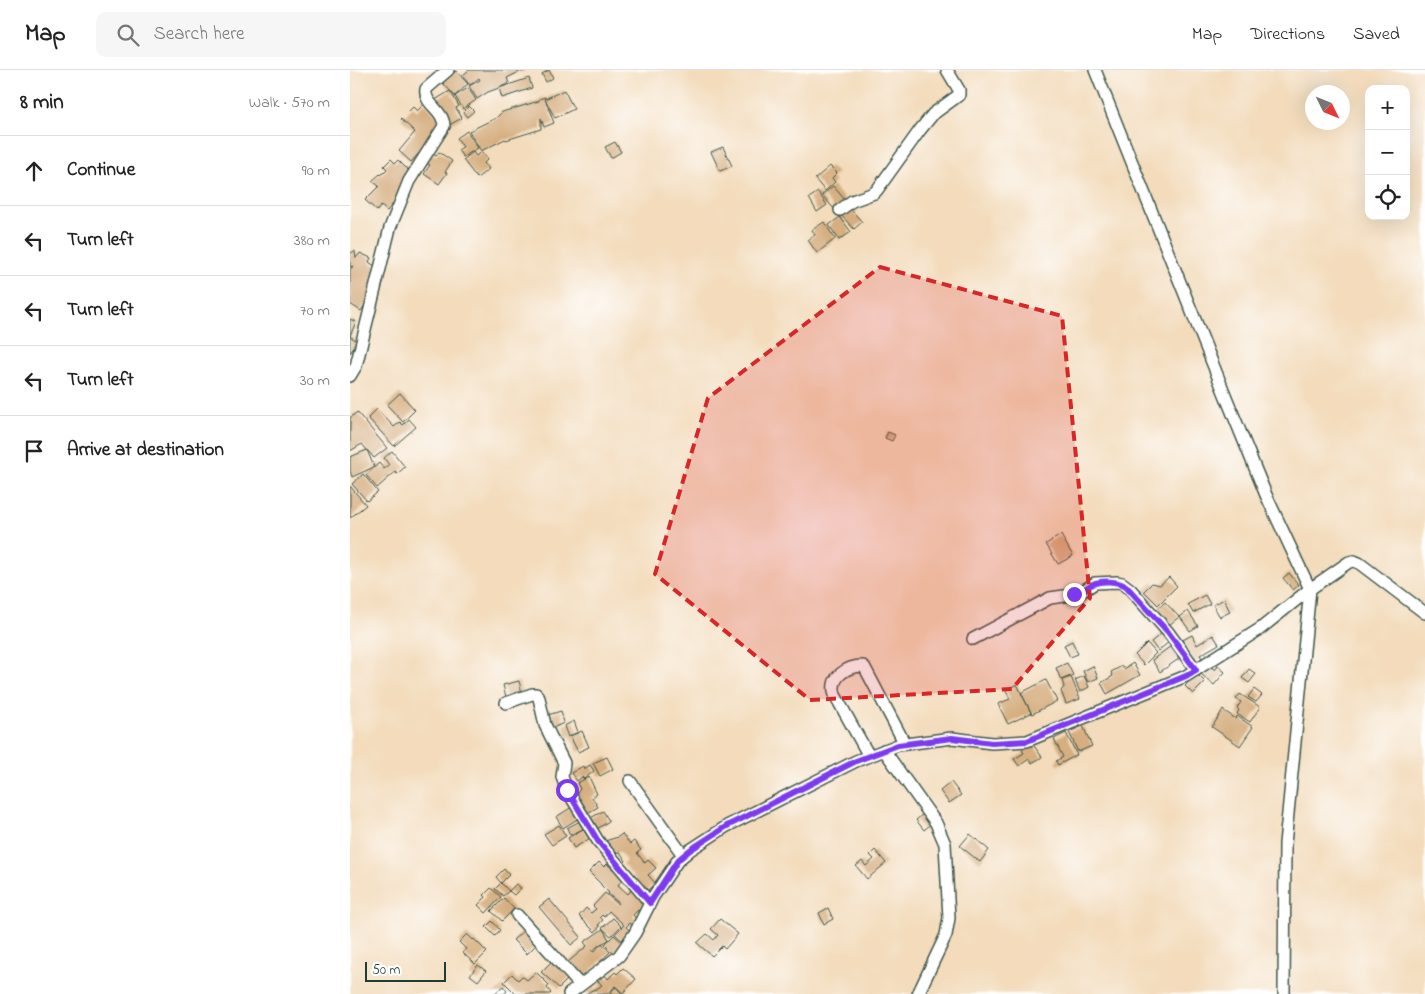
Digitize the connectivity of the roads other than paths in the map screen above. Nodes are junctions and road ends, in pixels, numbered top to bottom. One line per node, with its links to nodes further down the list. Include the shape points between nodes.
1 (448, 70): 5 (street, via 426,89 428,100 444,126 409,182 390,228 356,366)
2 (947, 70): 4 (street, via 959,95 933,114 874,193 852,201)
3 (1094, 70): 6 (street, via 1229,406)
4 (840, 210)
5 (350, 376)
6 (1310, 589): 7 (street, via 1354,561); 9 (street, via 1260,629); 21 (street, via 1285,844)
7 (1425, 613)
8 (973, 639): 9 (street, via 1050,598 1078,594 1093,584 1117,582 1130,589)
9 (1196, 670): 11 (street, via 1027,741 992,743 952,738)
10 (506, 702): 16 (street, via 532,694 539,698 545,724 564,763 562,778 567,790 598,841)
11 (905, 744): 12 (street); 13 (street, via 865,668 850,668 836,678 834,695)
12 (884, 750): 13 (street); 20 (street, via 936,823 945,844 949,918 946,935)
13 (869, 756): 15 (street, via 727,826)
14 (630, 781): 15 (street)
15 (683, 855): 16 (street)
16 (650, 903): 18 (street, via 619,956)
17 (517, 915): 18 (street)
18 (580, 985): 19 (street)
19 (569, 994)
20 (918, 994)
21 (1284, 994)

